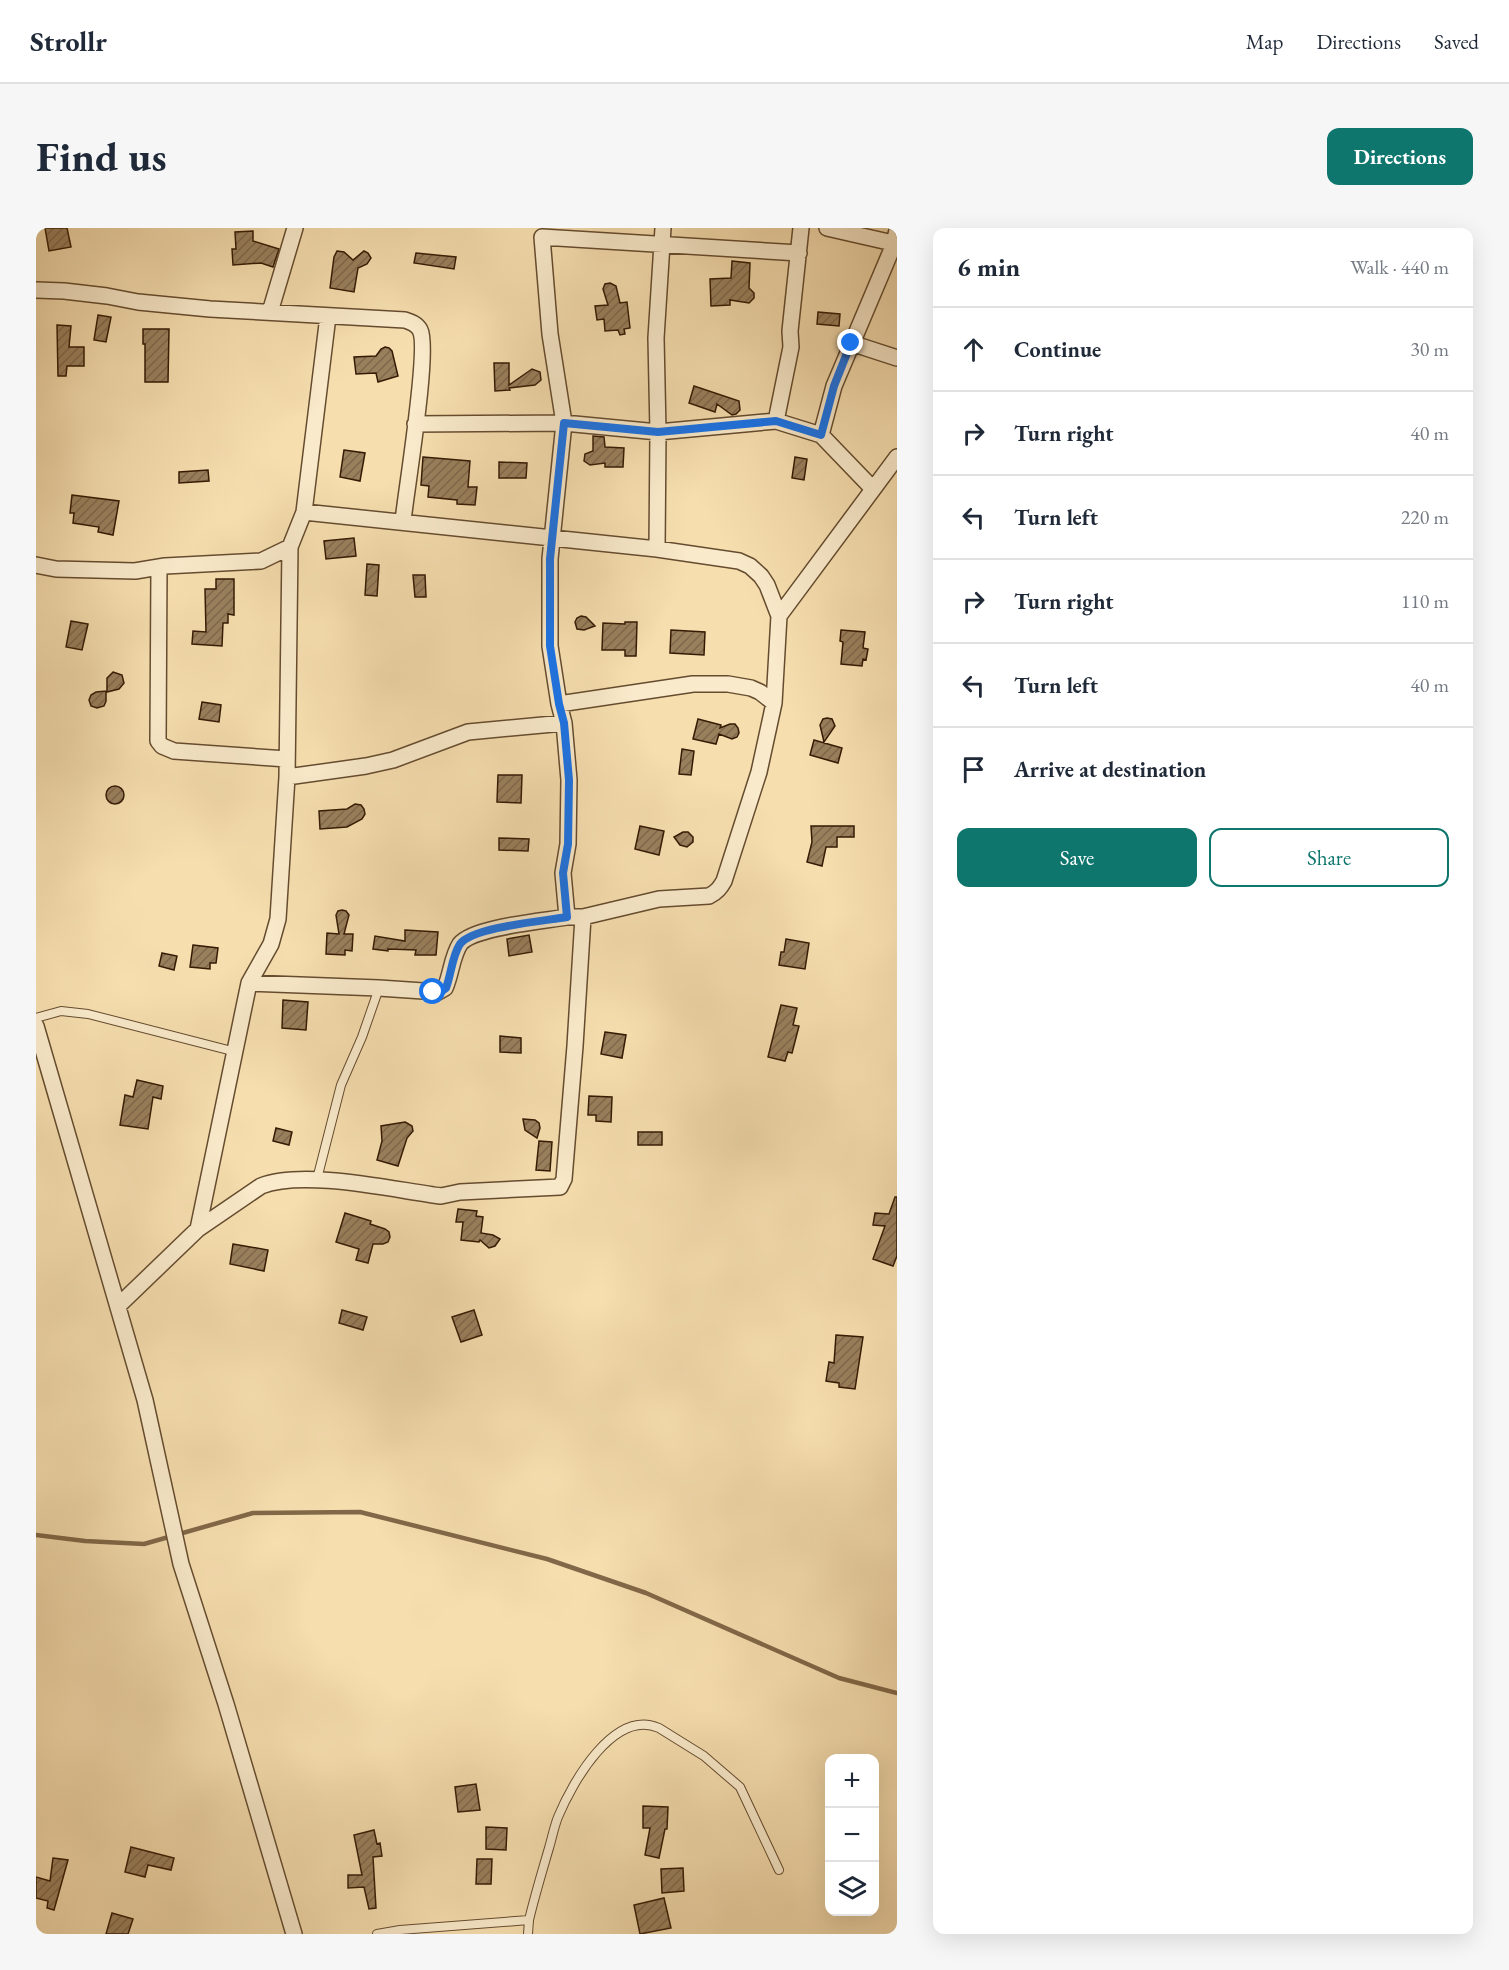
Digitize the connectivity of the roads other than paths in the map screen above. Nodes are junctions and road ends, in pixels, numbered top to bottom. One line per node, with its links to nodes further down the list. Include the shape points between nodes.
1 (295, 228): 9 (street)
2 (663, 228): 6 (street)
3 (801, 228): 7 (street)
4 (827, 228): 5 (street)
5 (896, 239): 11 (street)
6 (663, 244): 7 (street); 14 (street, via 542,237 550,334); 16 (street, via 656,338)
7 (799, 253): 13 (street, via 791,347)
8 (36, 290): 9 (street)
9 (270, 312): 10 (street)
10 (328, 316): 15 (street, via 405,320 419,327 422,365); 20 (street)
11 (851, 343): 12 (street); 17 (street)
12 (897, 358)
13 (776, 421): 16 (street); 17 (street)
14 (564, 423): 15 (street); 16 (street); 22 (street)
15 (415, 424): 21 (street)
16 (658, 432): 24 (street)
17 (821, 435): 19 (street)
18 (897, 457): 19 (street)
19 (873, 489): 27 (street)
20 (304, 512): 21 (street); 23 (street)
21 (403, 521): 22 (street)
22 (553, 538): 24 (street); 28 (street, via 550,646)
23 (290, 546): 26 (street, via 261,561); 31 (street)
24 (657, 549): 27 (street, via 745,563 767,585)
25 (36, 565): 26 (street, via 124,571)
26 (159, 567): 31 (street, via 158,741 174,751)
27 (779, 616): 29 (street)
28 (559, 704): 29 (street, via 693,684 729,684 751,688); 30 (street)
29 (774, 704): 34 (street, via 759,772 717,892 709,896 650,900)
30 (564, 723): 32 (street, via 468,732 366,766); 33 (street, via 569,780 568,844 563,873)
31 (287, 759): 32 (street)
32 (286, 777): 35 (street, via 278,919 269,949)
33 (567, 917): 34 (street); 36 (street, via 469,936 458,947 442,991)
34 (583, 917): 40 (street, via 562,1185 441,1196)
35 (249, 982): 36 (street); 39 (street)
36 (380, 988): 40 (lane, via 341,1086)
37 (36, 1018): 39 (lane, via 61,1011 78,1012)
38 (36, 1026): 42 (street)
39 (236, 1052): 41 (street)
40 (317, 1179): 41 (street, via 261,1186)
41 (198, 1228): 42 (street)
42 (118, 1306): 45 (street, via 145,1400 181,1564)
43 (779, 1870): 44 (lane, via 740,1787 704,1756 665,1732 652,1725 633,1725 613,1735 571,1790 557,1819)
44 (529, 1920): 46 (lane); 47 (lane)
45 (294, 1934)
46 (378, 1934)
47 (528, 1934)

